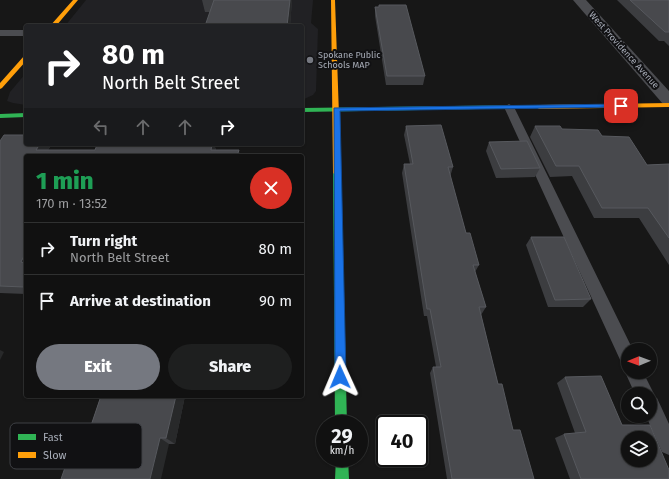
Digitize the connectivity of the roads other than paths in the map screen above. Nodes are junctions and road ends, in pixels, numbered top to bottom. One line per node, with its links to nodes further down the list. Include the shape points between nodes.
1 (76, 0): 4 (street)
2 (333, 0): 12 (street)
3 (579, 0): 9 (street, West Providence Avenue)
4 (55, 24)
5 (0, 33): 6 (lane)
6 (24, 33)
7 (24, 59): 8 (street)
8 (0, 87)
9 (669, 101)
10 (669, 105): 11 (street)
11 (509, 108): 12 (street); 16 (lane)
12 (336, 109): 13 (street); 17 (street)
13 (304, 110)
14 (24, 115): 15 (street)
15 (0, 116)
16 (621, 343)
17 (341, 415)
18 (657, 420): 19 (lane)
19 (669, 445)
20 (342, 467): 21 (street)
21 (342, 479)

